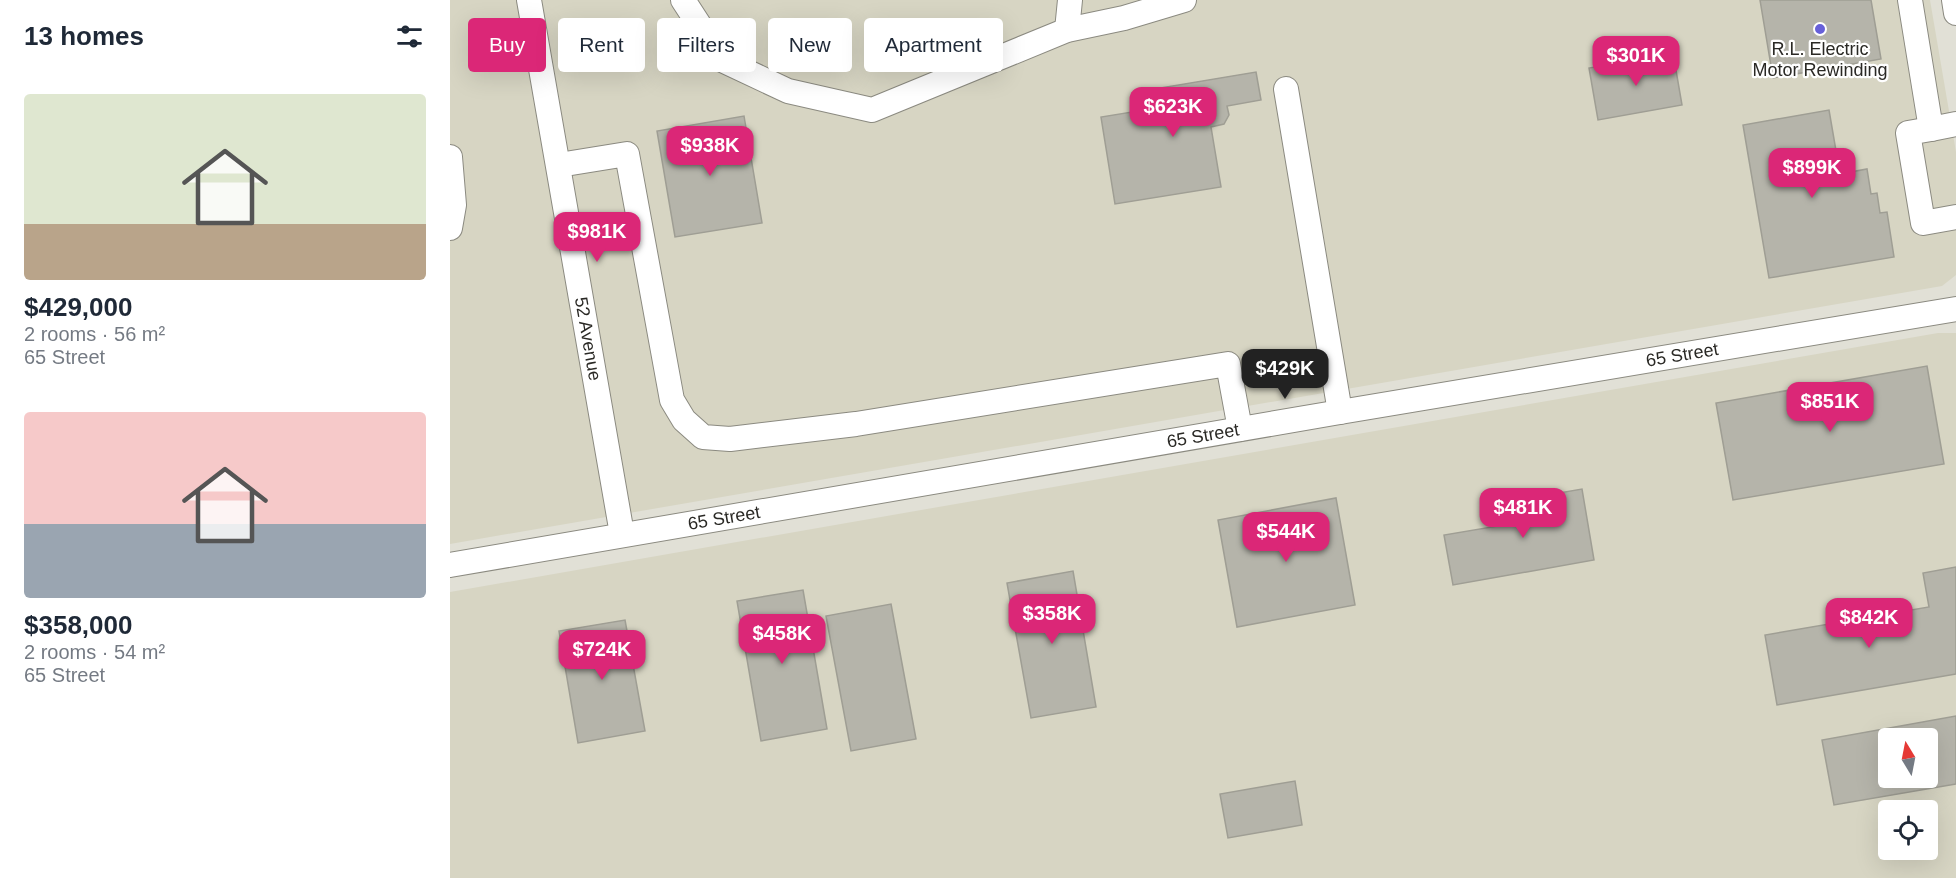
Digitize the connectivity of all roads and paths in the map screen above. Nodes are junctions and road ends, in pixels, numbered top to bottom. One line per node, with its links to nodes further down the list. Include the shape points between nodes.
1 (529, 0): 13 (street, 52 Avenue)
2 (683, 0): 8 (street, via 722,60 788,91 872,110)
3 (1070, 0): 8 (street)
4 (1184, 0): 8 (street)
5 (1910, 0): 11 (street)
6 (1954, 0): 7 (street)
7 (1956, 13)
8 (1067, 30)
9 (1286, 89): 17 (street)
10 (1956, 124): 11 (street)
11 (1931, 129): 14 (street, via 1908,133 1923,223)
12 (450, 157): 15 (street, via 454,205)
13 (559, 165): 18 (street, via 627,154 672,400 684,420 703,437 730,439 856,424 1228,364); 19 (street, 52 Avenue)
14 (1956, 217)
15 (450, 228)
16 (1956, 309): 17 (street, 65 Street)
17 (1340, 412): 18 (street, 65 Street)
18 (1240, 429): 19 (street, 65 Street)
19 (622, 534): 20 (street, 65 Street)
20 (450, 565)

